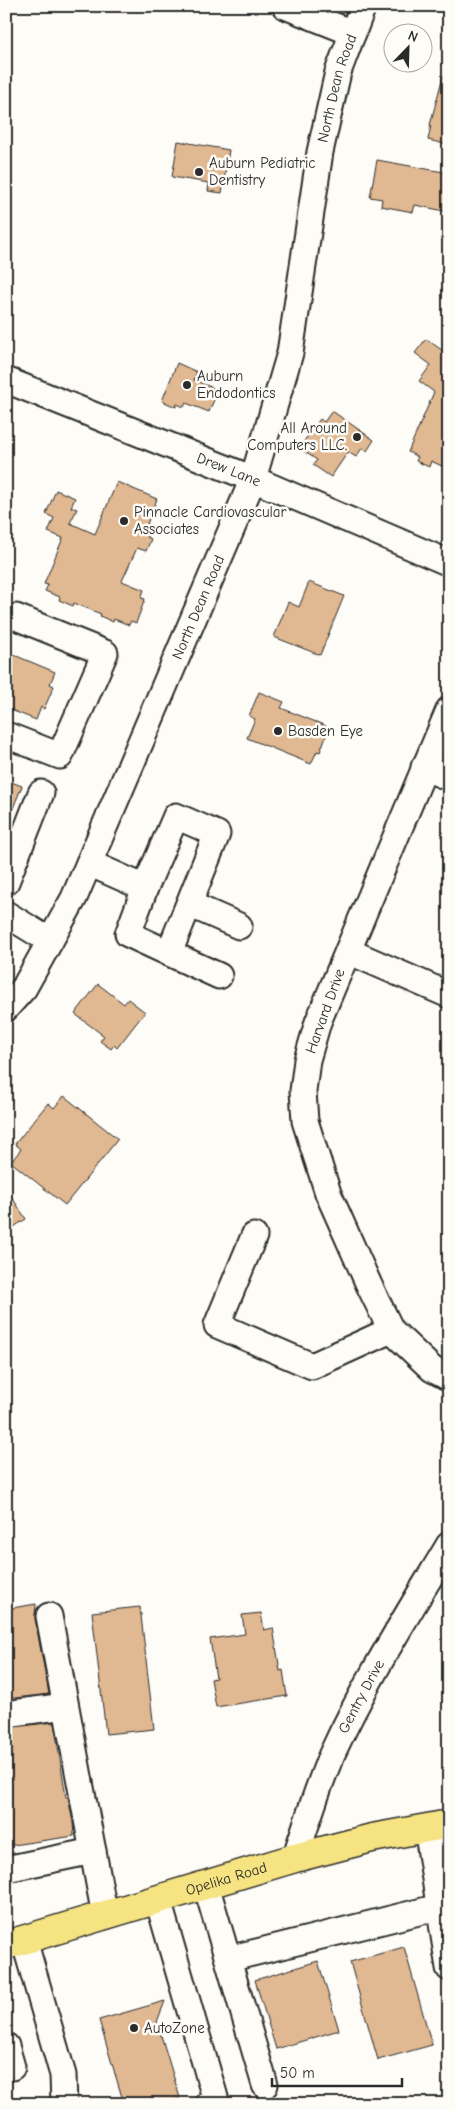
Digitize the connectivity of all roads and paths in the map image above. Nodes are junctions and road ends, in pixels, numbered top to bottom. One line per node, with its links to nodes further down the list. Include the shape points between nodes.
1 (285, 6): 3 (street)
2 (363, 6): 3 (street, North Dean Road)
3 (353, 32): 5 (street, North Dean Road, via 338,72 320,152 290,353)
4 (6, 380): 5 (street, Drew Lane)
5 (253, 478): 6 (street, Drew Lane); 13 (street, North Dean Road)
6 (449, 563)
7 (16, 617): 9 (street, via 105,653 60,756)
8 (449, 710): 10 (street, Harvard Drive)
9 (6, 735)
10 (424, 767): 11 (street); 20 (street, Harvard Drive)
11 (449, 778)
12 (41, 792): 14 (street)
13 (89, 863): 15 (street); 19 (street, North Dean Road)
14 (6, 882)
15 (145, 888): 16 (street, via 176,816 217,834); 21 (street, via 128,934)
16 (189, 904): 18 (street); 21 (street)
17 (6, 914): 19 (street)
18 (239, 926)
19 (50, 940): 24 (street, North Dean Road, via 24,988)
20 (348, 951): 23 (street); 26 (street, Harvard Drive, via 318,1022 307,1060 303,1091 305,1121 328,1193)
21 (169, 953): 22 (street)
22 (220, 976)
23 (449, 995)
24 (6, 1008)
25 (254, 1236): 26 (street, via 217,1325 312,1366)
26 (391, 1330): 27 (street, Harvard Drive, via 432,1369)
27 (449, 1378)
28 (449, 1545): 34 (street, Gentry Drive, via 380,1662 333,1753)
29 (49, 1616): 30 (street)
30 (65, 1706): 31 (street); 33 (street)
31 (6, 1714)
32 (438, 1826): 34 (main road, Opelika Road, via 372,1838); 38 (street)
33 (93, 1851): 35 (street); 39 (street)
34 (295, 1858): 36 (main road, Opelika Road)
35 (6, 1869)
36 (206, 1885): 37 (main road, Opelika Road); 41 (street)
37 (158, 1900): 39 (main road, Opelika Road); 47 (street, via 216,2101)
38 (439, 1906): 41 (street); 42 (street)
39 (105, 1916): 40 (main road, Opelika Road)
40 (15, 1943): 46 (street, via 62,2075)
41 (228, 1959): 45 (street)
42 (449, 1968)
43 (6, 2046): 44 (street, via 12,2067)
44 (6, 2068)
45 (264, 2085)
46 (64, 2104)
47 (208, 2104)

